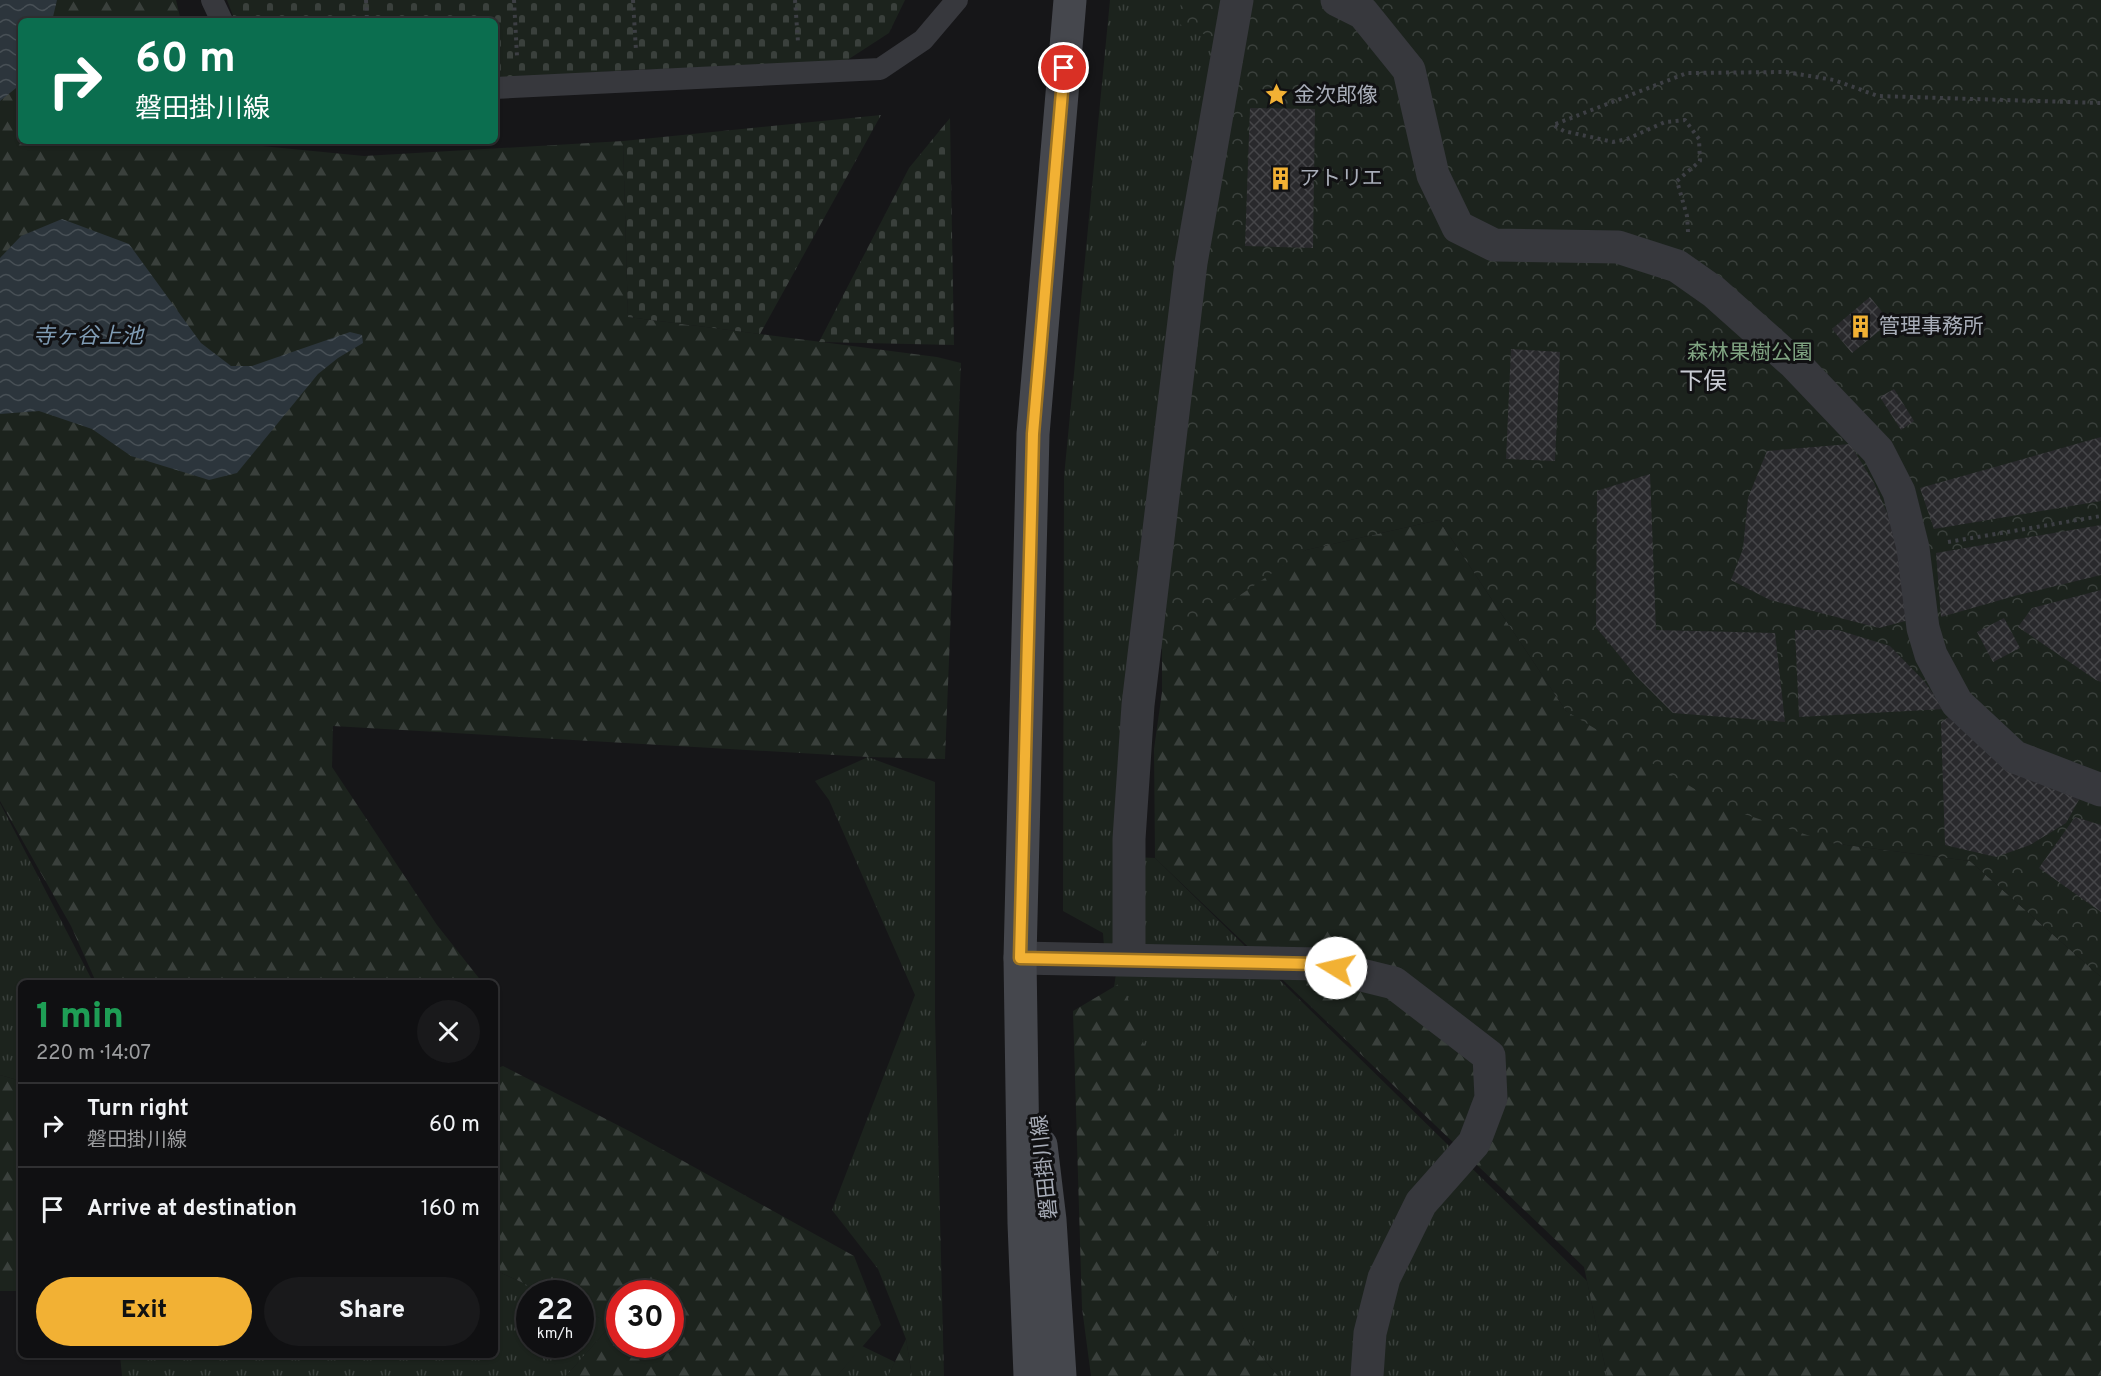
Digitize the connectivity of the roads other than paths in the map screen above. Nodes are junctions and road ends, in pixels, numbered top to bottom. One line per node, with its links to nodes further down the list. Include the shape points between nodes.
1 (212, 0): 6 (lane)
2 (957, 0): 7 (lane, via 923,40 880,69)
3 (1070, 0): 9 (main road, 磐田掛川線, via 1033,434)
4 (1236, 0): 10 (street, via 1191,263 1138,705 1129,839)
5 (1336, 0): 8 (street, via 1363,14 1409,70 1433,175 1458,227 1494,245 1618,248 1677,266 1714,292 1795,364 1878,451 1899,492 1913,548 1923,628 1931,656 1957,703 2015,757)
6 (221, 18)
7 (498, 88)
8 (2101, 790)
9 (1020, 958): 10 (street); 11 (main road, 磐田掛川線); 12 (main road, 磐田掛川線, via 1050,1220)
10 (1130, 960): 13 (street, via 1317,964 1394,983 1489,1056 1491,1098 1474,1143 1421,1203 1384,1278 1370,1333)
11 (1030, 1376)
12 (1060, 1376)
13 (1367, 1376)

